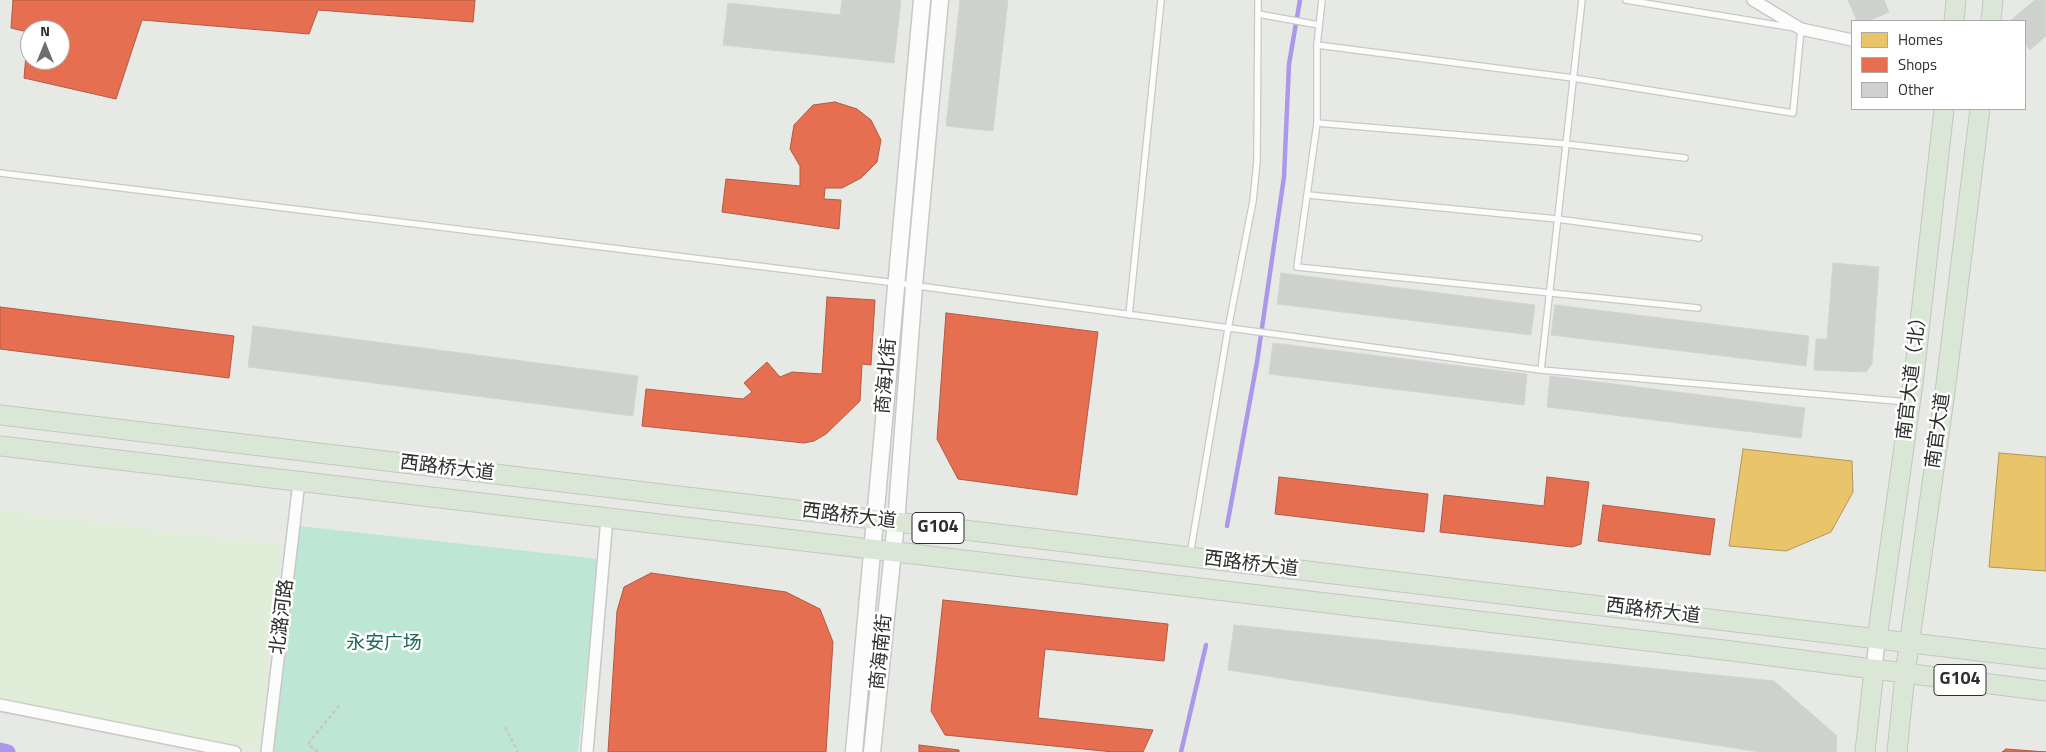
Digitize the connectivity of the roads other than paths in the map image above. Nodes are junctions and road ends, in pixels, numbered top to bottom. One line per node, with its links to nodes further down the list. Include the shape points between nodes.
1 (922, 0): 28 (main road, 商海北街)
2 (940, 0): 29 (main road, 商海北街)
3 (1162, 0): 32 (lane)
4 (1258, 0): 11 (lane)
5 (1322, 0): 14 (lane)
6 (1582, 0): 18 (lane)
7 (1626, 0): 15 (lane)
8 (1753, 0): 15 (street)
9 (1956, 0): 12 (main road)
10 (1993, 0): 13 (main road)
11 (1258, 14): 14 (lane); 33 (lane, via 1257,161 1253,201)
12 (1954, 20)
13 (1991, 20)
14 (1319, 25): 17 (lane)
15 (1801, 29): 16 (street); 18 (lane, via 1793,112)
16 (1851, 40)
17 (1317, 45): 18 (lane); 21 (lane)
18 (1573, 78): 22 (lane)
19 (1944, 110): 35 (main road, 南官大道（北）)
20 (1980, 110): 46 (main road, 南官大道)
21 (1317, 123): 22 (lane); 25 (lane)
22 (1566, 144): 23 (lane); 26 (lane)
23 (1685, 158)
24 (0, 173): 28 (lane)
25 (1308, 195): 26 (lane); 30 (lane, via 1297,267)
26 (1558, 220): 27 (lane); 30 (lane)
27 (1699, 238)
28 (896, 283): 29 (lane); 40 (main road, 商海北街)
29 (914, 286): 32 (lane); 41 (main road, 商海北街)
30 (1549, 293): 31 (lane); 34 (lane)
31 (1698, 308)
32 (1129, 315): 33 (lane)
33 (1228, 329): 34 (lane); 44 (lane)
34 (1541, 370): 35 (lane)
35 (1910, 402): 45 (main road, 南官大道（北）)
36 (0, 416): 40 (main road, 西路桥大道 / G104)
37 (0, 446): 38 (main road, 西路桥大道 / G104)
38 (299, 482): 39 (main road, 西路桥大道 / G104); 53 (street, 北潞河路)
39 (608, 518): 42 (main road, 西路桥大道 / G104); 54 (street)
40 (874, 520): 41 (main road, 西路桥大道 / G104); 42 (main road, 商海北街)
41 (896, 523): 43 (main road, 商海北街); 44 (main road, 西路桥大道 / G104)
42 (872, 550): 43 (main road, 西路桥大道 / G104); 55 (main road, 商海北街)
43 (893, 552): 48 (main road, 西路桥大道 / G104); 56 (main road, 商海南街)
44 (1189, 558): 45 (main road, 西路桥大道 / G104)
45 (1877, 639): 46 (main road, G104); 48 (street)
46 (1910, 643): 47 (main road, G104); 49 (main road, 南官大道)
47 (2046, 659)
48 (1874, 670): 49 (main road, G104); 57 (main road)
49 (1905, 674): 50 (main road, G104); 58 (main road, 南官大道)
50 (2046, 690)
51 (0, 705): 52 (street)
52 (235, 752)
53 (267, 752)
54 (587, 752)
55 (854, 752)
56 (872, 752)
57 (1865, 752)
58 (1897, 752)

